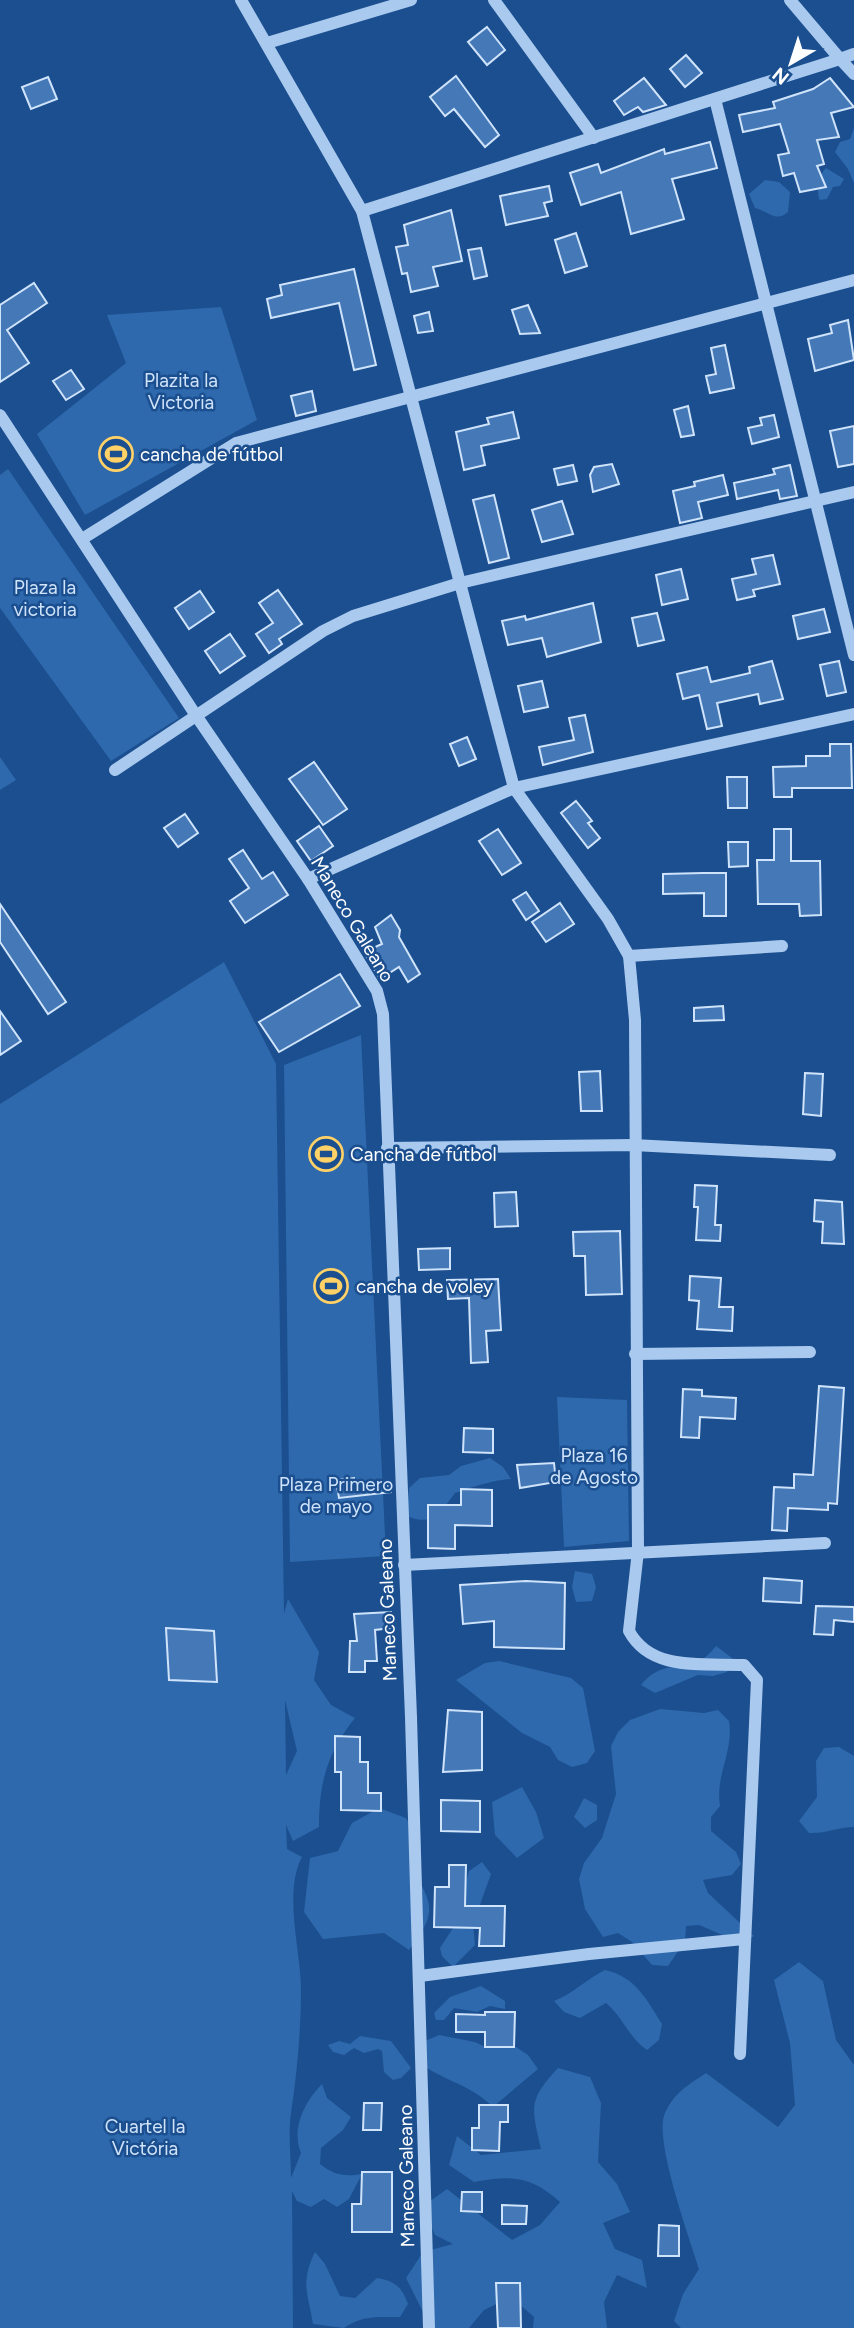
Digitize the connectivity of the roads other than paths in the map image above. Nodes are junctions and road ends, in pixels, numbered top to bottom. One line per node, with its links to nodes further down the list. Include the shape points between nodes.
1 (241, 0): 5 (street)
2 (411, 0): 5 (street)
3 (494, 0): 10 (street)
4 (790, 0): 7 (street)
5 (267, 43): 11 (street)
6 (854, 54): 7 (street)
7 (840, 59): 8 (street); 9 (street)
8 (854, 74)
9 (715, 99): 10 (street); 13 (street)
10 (594, 138): 11 (street)
11 (362, 211): 14 (street)
12 (854, 280): 13 (street)
13 (765, 302): 14 (street); 17 (street)
14 (413, 394): 18 (street, via 236,443); 19 (street)
15 (0, 415): 18 (street, Maneco Galeano)
16 (854, 492): 17 (street)
17 (815, 502): 19 (street); 20 (street)
18 (82, 539): 21 (street, Maneco Galeano)
19 (460, 583): 21 (street, via 353,616); 24 (street)
20 (854, 655)
21 (195, 714): 23 (street); 25 (street, Maneco Galeano)
22 (854, 714): 24 (street)
23 (115, 770)
24 (514, 788): 25 (street); 27 (street, via 608,919)
25 (308, 879): 29 (street, Maneco Galeano, via 377,991 383,1014)
26 (782, 946): 27 (street)
27 (629, 956): 28 (street, via 635,1020)
28 (633, 1145): 29 (street); 30 (street); 32 (street)
29 (387, 1148): 35 (street, Maneco Galeano)
30 (831, 1155)
31 (810, 1352): 32 (street)
32 (635, 1354): 34 (street)
33 (825, 1543): 34 (street)
34 (638, 1551): 35 (street); 36 (street, via 629,1631 640,1648 663,1661 744,1665 757,1680)
35 (404, 1565): 37 (street, Maneco Galeano)
36 (744, 1939): 37 (street); 38 (street)
37 (420, 1976): 39 (street, Maneco Galeano)
38 (740, 2054)
39 (429, 2328)

